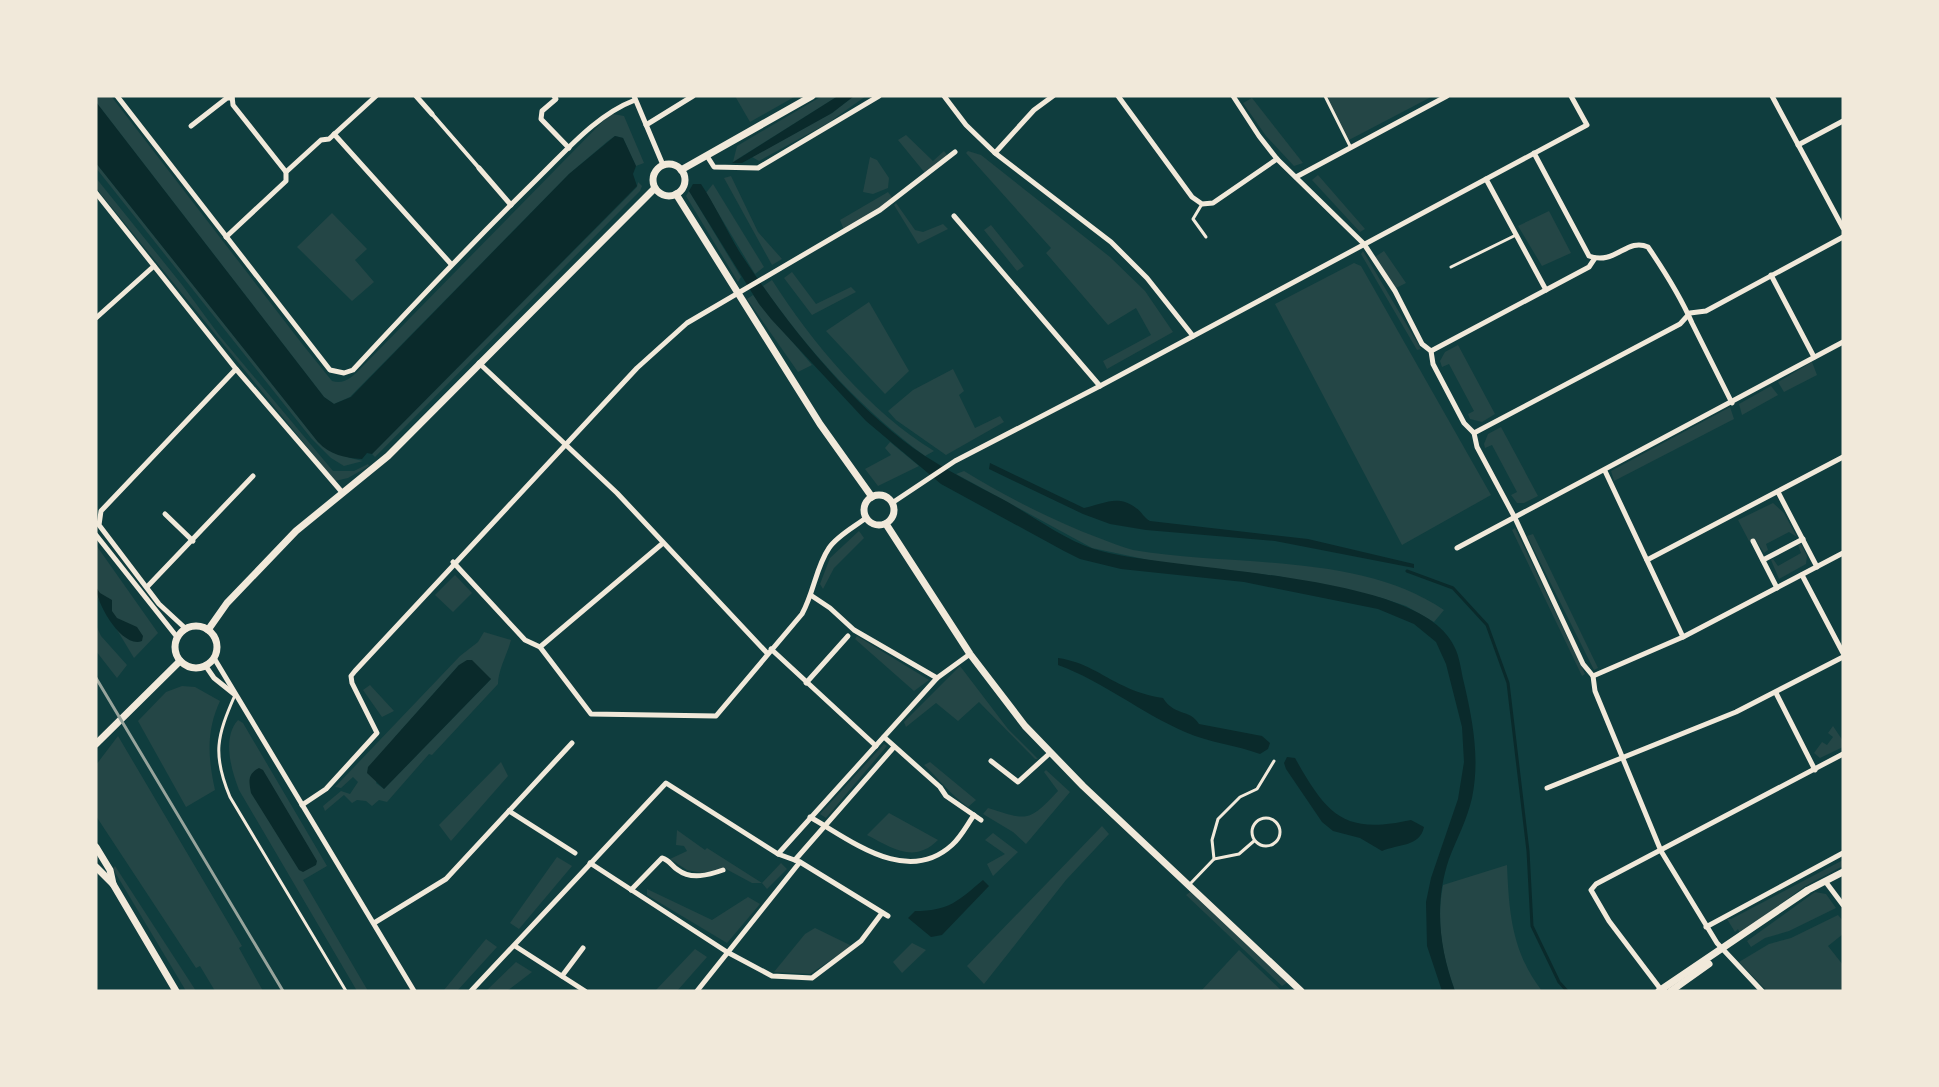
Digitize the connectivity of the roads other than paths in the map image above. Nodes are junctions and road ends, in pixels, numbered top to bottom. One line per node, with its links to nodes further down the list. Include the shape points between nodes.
1 (117, 96): 45 (street)
2 (376, 96): 22 (street)
3 (416, 96): 18 (street)
4 (554, 96): 24 (street, via 556,99 543,111 541,119)
5 (693, 96): 20 (street)
6 (812, 96): 29 (street)
7 (879, 96): 29 (street, via 758,168 714,167)
8 (944, 96): 27 (street)
9 (1053, 96): 27 (street, via 1034,110)
10 (1118, 96): 40 (street, via 1192,197)
11 (1233, 96): 30 (street)
12 (1325, 96): 25 (lane)
13 (1447, 96): 25 (street)
14 (1571, 96): 28 (street, via 1587,125)
15 (1772, 96): 23 (street)
16 (232, 97): 21 (street); 34 (street, via 233,105)
17 (635, 98): 20 (street); 24 (street, via 612,109)
18 (432, 114): 32 (street)
19 (1843, 121): 23 (street)
20 (646, 125): 31 (street)
21 (191, 126)
22 (334, 134): 34 (street, via 321,140); 50 (street)
23 (1798, 144): 43 (street)
24 (569, 148): 41 (street)
25 (1351, 148): 35 (street)
26 (955, 152): 55 (street, via 897,200)
27 (994, 153): 58 (street, via 1111,242 1147,278)
28 (1534, 153): 36 (street); 49 (street, via 1586,252)
29 (707, 156): 33 (street)
30 (1277, 159): 35 (street); 40 (street, via 1213,203)
31 (663, 165): 33 (street); 37 (street, via 654,175)
32 (479, 168): 41 (street)
33 (681, 170): 39 (street, via 684,181)
34 (286, 172): 45 (street, via 286,181)
35 (1296, 177): 48 (street)
36 (1486, 179): 44 (street); 48 (street)
37 (655, 188): 39 (street, via 666,196); 62 (street)
38 (96, 193): 51 (street)
39 (676, 194): 55 (street)
40 (1202, 204): 46 (lane, via 1193,219)
41 (511, 205): 50 (street)
42 (954, 216): 64 (street)
43 (1843, 228)
44 (1516, 235): 52 (lane); 54 (street)
45 (226, 237): 50 (street, via 330,370 337,373 353,370)
46 (1206, 237)
47 (1843, 237): 53 (street)
48 (1364, 244): 58 (street); 60 (street, via 1395,291 1422,344)
49 (1595, 258): 54 (street, via 1589,267); 56 (street, via 1608,259 1633,245 1643,244)
50 (451, 264)
51 (154, 266): 57 (street); 63 (street)
52 (1451, 267)
53 (1771, 275): 56 (street, via 1706,311); 61 (street)
54 (1546, 290): 60 (street)
55 (736, 294): 67 (street, via 687,323 637,368); 73 (street)
56 (1690, 313): 65 (street); 66 (street, via 1680,324)
57 (96, 318)
58 (1193, 336): 64 (street)
59 (1843, 342): 61 (street)
60 (1431, 351): 66 (street, via 1433,364 1464,423)
61 (1814, 357): 65 (street)
62 (479, 363): 67 (street); 71 (street, via 388,456)
63 (236, 369): 71 (street); 76 (street)
64 (1100, 386): 74 (street, via 926,477)
65 (1732, 403): 69 (street)
66 (1474, 433): 78 (street, via 1477,447)
67 (566, 445): 84 (street); 89 (street)
68 (1843, 457): 72 (street)
69 (1605, 471): 78 (street); 87 (street)
70 (253, 476): 82 (street)
71 (341, 491): 96 (street, via 238,591)
72 (1778, 492): 81 (street); 87 (street)
73 (872, 497): 74 (street, via 886,497); 77 (street, via 866,502)
74 (892, 503): 79 (street, via 893,515)
75 (165, 514): 82 (street)
76 (97, 517): 92 (street, via 99,525)
77 (866, 518): 79 (street, via 871,523); 94 (street, via 831,546 822,560)
78 (1515, 519): 85 (street); 107 (street, via 1583,664)
79 (886, 524): 102 (street)
80 (96, 535): 98 (street)
81 (1803, 539): 88 (street); 90 (street)
82 (193, 541): 92 (street)
83 (1753, 541): 88 (street)
84 (663, 543): 100 (street); 101 (street)
85 (1457, 548)
86 (1843, 553): 90 (street)
87 (1647, 560): 99 (street)
88 (1763, 560): 93 (street)
89 (453, 562): 100 (street, via 525,640); 124 (street, via 351,676 377,733 326,789)
90 (1817, 567): 91 (street)
91 (1802, 575): 93 (street); 103 (street)
92 (147, 587): 95 (street)
93 (1778, 588): 99 (street)
94 (812, 596): 101 (street); 108 (street, via 854,630)
95 (185, 628): 96 (street, via 197,626); 98 (street)
96 (208, 630): 104 (street, via 217,646)
97 (848, 636): 109 (street)
98 (177, 637): 105 (street, via 174,649)
99 (1683, 637): 107 (street)
100 (540, 647): 101 (street, via 591,714 716,716)
101 (769, 651): 109 (street)
102 (970, 654): 108 (street); 117 (street, via 1017,717)
103 (1843, 655): 110 (street)
104 (214, 658): 106 (street); 111 (street)
105 (180, 661): 106 (street, via 192,668); 114 (street)
106 (205, 665): 111 (street)
107 (1593, 676): 119 (street, via 1595,691)
108 (937, 678): 112 (street)
109 (806, 683): 115 (street)
110 (1776, 693): 119 (street); 122 (street)
111 (235, 695): 124 (street); 155 (lane, via 218,734 223,781)
112 (884, 737): 115 (street); 116 (street)
113 (572, 743): 125 (street)
114 (96, 744)
115 (876, 746): 127 (street)
116 (894, 747): 126 (street, via 946,796); 129 (street)
117 (1050, 753): 120 (street, via 1018,782); 144 (street)
118 (1843, 754): 122 (street)
119 (1624, 759): 123 (street); 132 (street)
120 (991, 761)
121 (1274, 761): 136 (lane, via 1257,789 1240,797 1218,819 1212,840)
122 (1815, 770): 132 (street)
123 (1547, 788)
124 (302, 805): 147 (street)
125 (509, 811): 133 (street); 147 (street, via 446,879)
126 (974, 815): 128 (street); 129 (street, via 952,846 925,859 903,861 882,858)
127 (810, 817): 129 (street); 135 (street)
128 (981, 820)
129 (826, 826): 137 (street)
130 (1254, 841): 130 (lane, via 1251,830 1256,821 1268,818 1277,823 1280,833 1276,842 1267,847); 136 (lane, via 1239,854)
131 (96, 847): 143 (street, via 110,870)
132 (1661, 851): 148 (street); 161 (street, via 1591,890)
133 (574, 853)
134 (1843, 853): 148 (street)
135 (778, 854): 137 (street); 138 (street, via 666,783)
136 (1214, 859): 144 (lane)
137 (798, 861): 152 (street); 152 (street, via 885,914 861,941 812,978 772,976)
138 (590, 863): 145 (street); 149 (street)
139 (96, 867): 143 (street)
140 (723, 870): 145 (street, via 692,875 676,870 662,858)
141 (1843, 872): 142 (street)
142 (1825, 881): 146 (street); 151 (street)
143 (113, 884): 154 (street)
144 (1189, 886): 160 (street)
145 (631, 890): 152 (street)
146 (1843, 905)
147 (374, 923): 156 (street)
148 (1706, 927): 151 (street)
149 (515, 946): 153 (street); 157 (street)
150 (583, 948): 153 (street)
151 (1723, 950): 161 (street); 162 (street); 163 (street)
152 (727, 952): 159 (street)
153 (562, 976): 158 (street)
154 (176, 991)
155 (346, 991)
156 (414, 991)
157 (471, 991)
158 (585, 991)
159 (697, 991)
160 (1301, 991)
161 (1660, 991)
162 (1671, 991)
163 (1762, 991)

